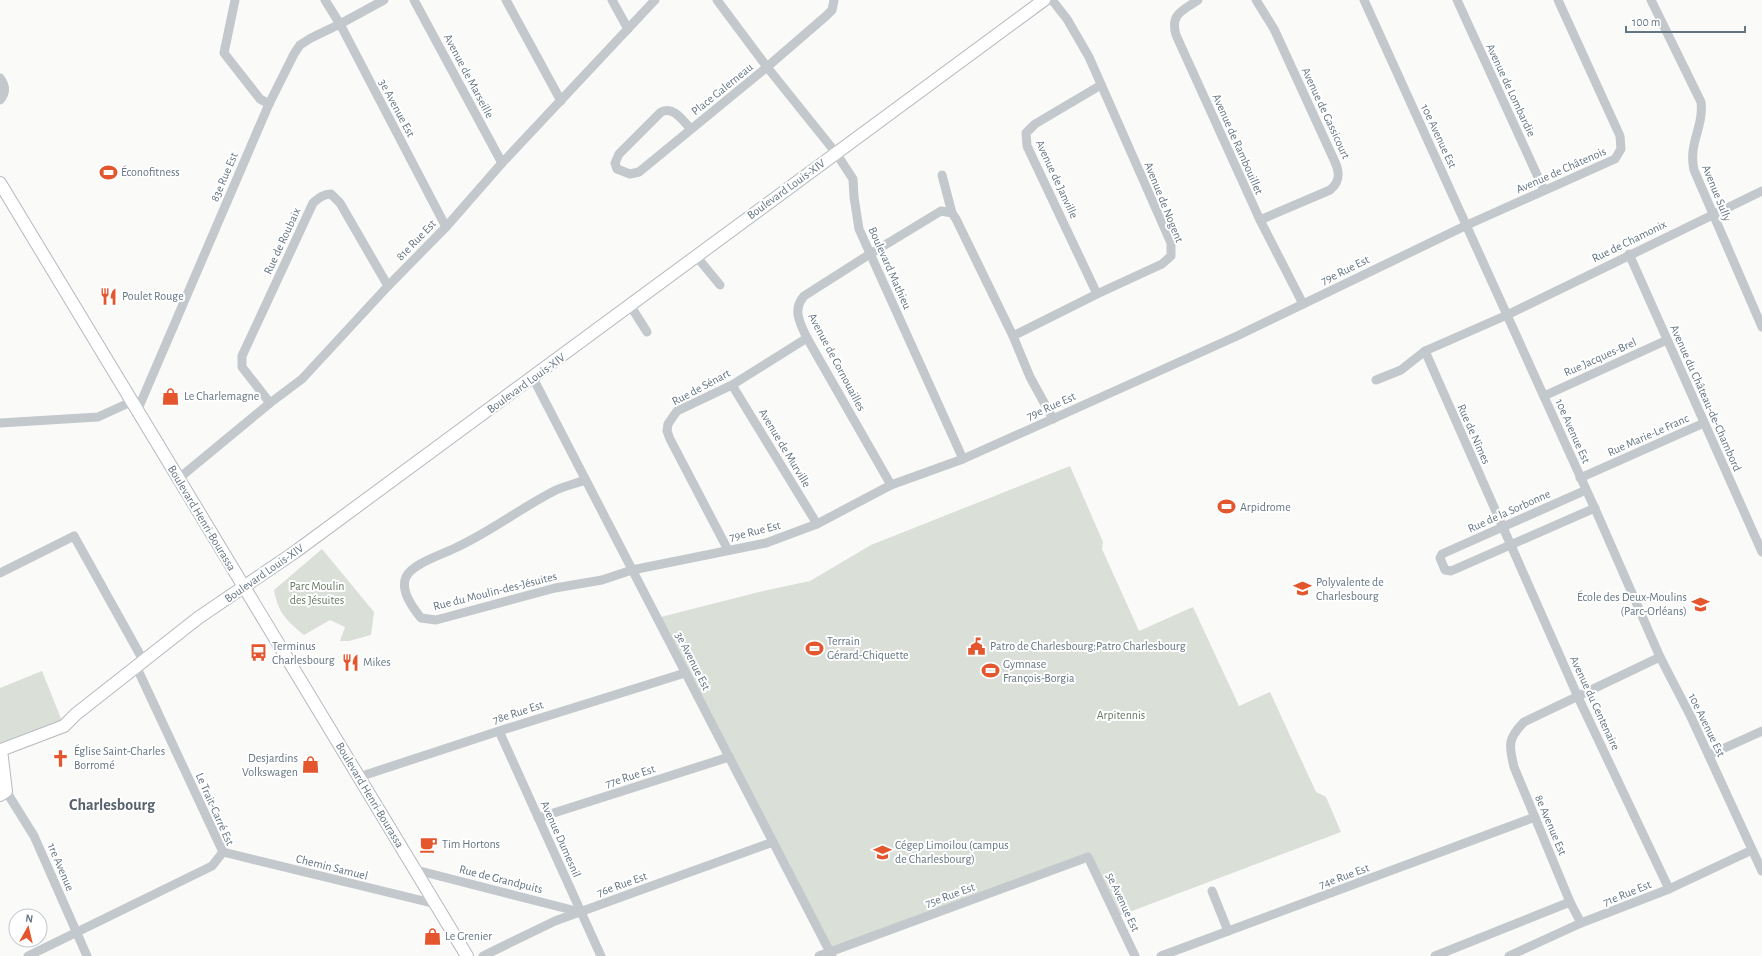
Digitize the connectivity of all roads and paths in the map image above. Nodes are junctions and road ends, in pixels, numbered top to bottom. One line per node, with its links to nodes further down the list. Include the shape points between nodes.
1 (236, 0): 25 (street, via 224,53 260,99)
2 (325, 0): 18 (street, 3e Avenue Est)
3 (384, 0): 18 (street, 83e Rue Est)
4 (414, 0): 28 (street, Avenue de Marseille)
5 (506, 0): 24 (street)
6 (612, 0): 19 (street)
7 (655, 0): 19 (street, 81e Rue Est)
8 (717, 0): 20 (street, Boulevard Mathieu)
9 (834, 0): 20 (street, Place Galerneau, via 832,10 826,16)
10 (1044, 0): 27 (main road, Boulevard Louis-XIV)
11 (1052, 0): 22 (street, Avenue de Nogent, via 1067,19 1089,57)
12 (1198, 0): 35 (street, Avenue de Rambouillet, via 1176,15 1173,27)
13 (1256, 0): 35 (street, Avenue de Gassicourt, via 1274,29 1339,173 1336,185 1330,190)
14 (1364, 0): 36 (street, 10e Avenue Est)
15 (1457, 0): 31 (street, Avenue de Lombardie)
16 (1558, 0): 31 (street, Avenue de Châtenois, via 1620,136 1621,149 1615,159)
17 (1651, 0): 34 (street, Avenue Sully, via 1701,102 1701,118 1693,146 1692,162)
18 (340, 24): 25 (street, 83e Rue Est, via 300,45); 37 (street, 3e Avenue Est)
19 (628, 29): 24 (street, 81e Rue Est)
20 (767, 67): 26 (street, Place Galerneau); 27 (street, Boulevard Mathieu)
21 (0, 78): 23 (street, via 5,91)
22 (1101, 85): 43 (street, Avenue de Janville, via 1035,124 1026,133 1025,138); 43 (street, Avenue de Nogent, via 1172,250 1162,264)
23 (0, 100)
24 (561, 100): 28 (street, 81e Rue Est)
25 (269, 104): 58 (street, 83e Rue Est)
26 (691, 129): 26 (street, Place Galerneau, via 640,172 630,174 617,170 615,163 619,154 661,112 672,110)
27 (836, 153): 38 (street, Boulevard Mathieu, via 853,179 859,229); 40 (main road, Boulevard Louis-XIV)
28 (502, 163): 37 (street, 81e Rue Est)
29 (942, 175): 33 (street)
30 (0, 183): 58 (main road, Boulevard Henri-Bourassa)
31 (1544, 190): 36 (street, Avenue de Châtenois)
32 (1762, 191): 34 (street, Rue de Chamonix)
33 (952, 214): 38 (street, Avenue de Cornouailles, via 947,211 934,214); 49 (street)
34 (1712, 215): 39 (street, Rue de Chamonix); 47 (street, Avenue Sully)
35 (1260, 220): 44 (street, Avenue de Rambouillet)
36 (1466, 225): 44 (street, 79e Rue Est); 46 (street, 10e Avenue Est)
37 (446, 227): 42 (street, 81e Rue Est)
38 (870, 254): 50 (street, Avenue de Cornouailles, via 804,296 799,302 799,321); 62 (street, Boulevard Mathieu)
39 (1628, 254): 46 (street, Rue de Chamonix); 51 (street, Avenue du Château-de-Chambord)
40 (696, 256): 41 (street); 45 (main road, Boulevard Louis-XIV)
41 (720, 285)
42 (388, 286): 57 (street, 81e Rue Est, via 302,379); 57 (street, Rue de Roubaix, via 340,203 331,194 324,194 318,198 313,203 242,356 242,367)
43 (1097, 294): 49 (street, Avenue de Nogent)
44 (1302, 304): 59 (street, 79e Rue Est)
45 (630, 305): 48 (street); 53 (main road, Boulevard Louis-XIV)
46 (1507, 315): 52 (street); 56 (street, 10e Avenue Est)
47 (1762, 327)
48 (647, 332)
49 (1013, 336): 59 (street, via 1030,377)
50 (807, 338): 55 (street, Rue de Sénart); 66 (street, Avenue de Cornouailles)
51 (1667, 340): 56 (street, Rue Jacques-Brel); 61 (street, Avenue du Château-de-Chambord)
52 (1424, 351): 54 (street, via 1401,370); 70 (street, Rue de Nîmes)
53 (533, 378): 65 (street, 3e Avenue Est); 77 (main road, Boulevard Louis-XIV)
54 (1376, 380)
55 (732, 385): 69 (street, Avenue de Murville); 73 (street, Rue de Sénart, via 677,411 671,417 667,430)
56 (1544, 396): 63 (street, 10e Avenue Est)
57 (270, 403): 64 (street, 81e Rue Est)
58 (135, 405): 60 (street, via 98,417); 64 (main road, Boulevard Henri-Bourassa)
59 (1053, 419): 62 (street, 79e Rue Est)
60 (0, 423)
61 (1704, 423): 63 (street, Rue Marie-Le Franc); 71 (street, Avenue du Château-de-Chambord)
62 (963, 459): 66 (street, 79e Rue Est)
63 (1580, 478): 67 (street, 10e Avenue Est)
64 (178, 479): 77 (main road, Boulevard Henri-Bourassa)
65 (586, 480): 75 (street, 3e Avenue Est); 75 (street, Rue du Moulin-des-Jésuites, via 554,491 473,540 411,570 406,577 405,585 408,598 421,618 436,620 555,588 602,580)
66 (892, 485): 69 (street, 79e Rue Est)
67 (1586, 490): 68 (street, 10e Avenue Est); 70 (street, Rue de la Sorbonne)
68 (1594, 508): 72 (street); 78 (street, 10e Avenue Est)
69 (817, 524): 73 (street, 79e Rue Est, via 766,543)
70 (1502, 526): 72 (street, Avenue du Centenaire); 72 (street, Rue de la Sorbonne, via 1442,554 1442,564 1445,570 1451,571)
71 (1759, 535): 74 (street, Avenue du Château-de-Chambord)
72 (1510, 545): 81 (street, Avenue du Centenaire)
73 (728, 550): 75 (street, 79e Rue Est)
74 (1762, 552)
75 (632, 570): 80 (street, 3e Avenue Est)
76 (0, 573): 79 (street, Le Trait-Carré Est, via 74,536)
77 (244, 588): 79 (main road, Boulevard Louis-XIV, via 198,618); 87 (main road, Boulevard Henri-Bourassa)
78 (1660, 657): 81 (street); 85 (street, 10e Avenue Est)
79 (139, 663): 84 (main road, Boulevard Louis-XIV, via 64,726); 93 (street, Le Trait-Carré Est)
80 (685, 673): 82 (street, 78e Rue Est); 86 (street, 3e Avenue Est)
81 (1578, 696): 89 (street, 8e Avenue Est, via 1524,722 1514,732 1510,748 1514,768); 97 (street, Avenue du Centenaire)
82 (499, 731): 87 (street, 78e Rue Est); 90 (street, Avenue Dumesnil)
83 (1762, 732): 85 (street)
84 (0, 749): 88 (main road)
85 (1709, 755): 92 (street, 10e Avenue Est)
86 (729, 756): 90 (street, 77e Rue Est); 91 (street, 3e Avenue Est)
87 (359, 777): 95 (main road, Boulevard Henri-Bourassa)
88 (3, 793): 104 (street, 1re Avenue, via 34,836)
89 (1535, 817): 99 (street, 8e Avenue Est); 103 (street, 74e Rue Est)
90 (538, 818): 101 (street, Avenue Dumesnil)
91 (773, 842): 101 (street, 76e Rue Est); 106 (street, 3e Avenue Est)
92 (1752, 850): 96 (street, 10e Avenue Est); 97 (street, 71e Rue Est)
93 (223, 852): 100 (street, Chemin Samuel); 104 (street, Le Trait-Carré Est, via 212,866)
94 (1088, 857): 106 (street, 75e Rue Est); 113 (street, 5e Avenue Est)
95 (416, 870): 100 (main road, Boulevard Henri-Bourassa); 101 (street, Rue de Grandpuits)
96 (1762, 871)
97 (1669, 889): 102 (street, 71e Rue Est)
98 (1212, 891): 103 (street)
99 (1570, 902): 102 (street, 8e Avenue Est); 115 (street)
100 (436, 904): 109 (main road, Boulevard Henri-Bourassa)
101 (580, 912): 110 (street, 76e Rue Est, via 555,921); 111 (street, Avenue Dumesnil)
102 (1581, 924): 105 (street, 71e Rue Est)
103 (1228, 931): 114 (street, 74e Rue Est)
104 (76, 934): 107 (street, Le Trait-Carré Est); 108 (street, 1re Avenue)
105 (1527, 953): 116 (street, 71e Rue Est)
106 (831, 954): 112 (street, 75e Rue Est)
107 (28, 956)
108 (87, 956)
109 (467, 956)
110 (483, 956)
111 (601, 956)
112 (820, 956)
113 (1135, 956)
114 (1161, 956)
115 (1436, 956)
116 (1509, 956)

